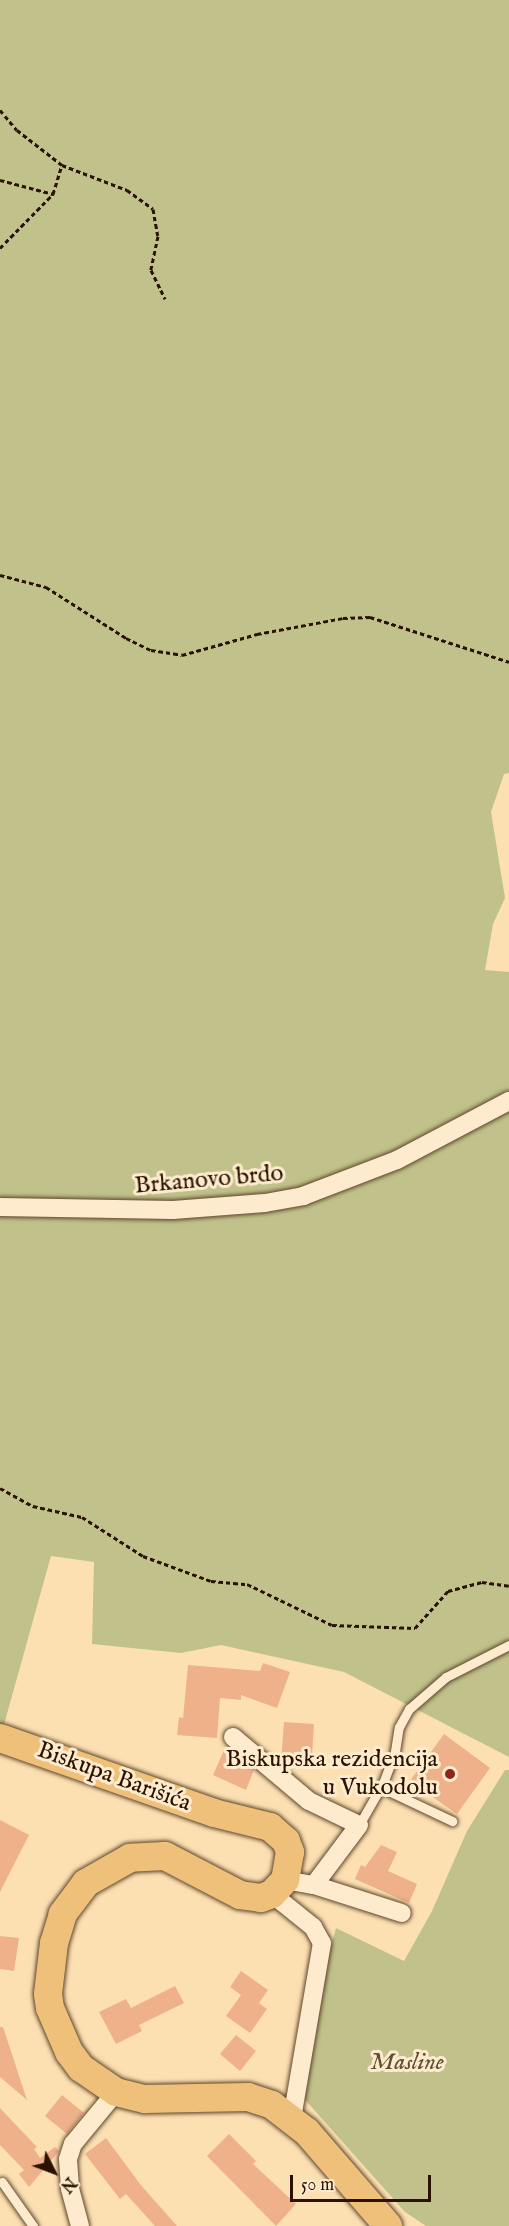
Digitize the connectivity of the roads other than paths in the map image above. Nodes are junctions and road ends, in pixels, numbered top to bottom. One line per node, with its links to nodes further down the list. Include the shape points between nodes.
1 (509, 1101): 2 (street, Brkanovo brdo, via 397,1160 303,1196 173,1210)
2 (0, 1207)
3 (509, 1645): 6 (lane, via 446,1677 409,1709)
4 (232, 1737): 8 (street, via 309,1801)
5 (0, 1738): 10 (main road, Biskupa Barišića, via 205,1810 270,1827 290,1852)
6 (380, 1788): 7 (lane); 8 (lane)
7 (452, 1821)
8 (359, 1825): 9 (street)
9 (314, 1885): 10 (street); 11 (street)
10 (278, 1887): 12 (main road, via 261,1898 240,1895 179,1860 150,1856 114,1865 86,1883 74,1897 63,1914 54,1943 48,1982 50,2008 69,2052 81,2068); 13 (street, via 322,1943)
11 (402, 1912)
12 (116, 2092): 13 (main road, via 145,2099 248,2097 272,2104); 16 (street, via 73,2144 68,2159 68,2179)
13 (292, 2118): 17 (main road)
14 (2, 2182): 15 (lane)
15 (33, 2226)
16 (80, 2226)
17 (388, 2226)

